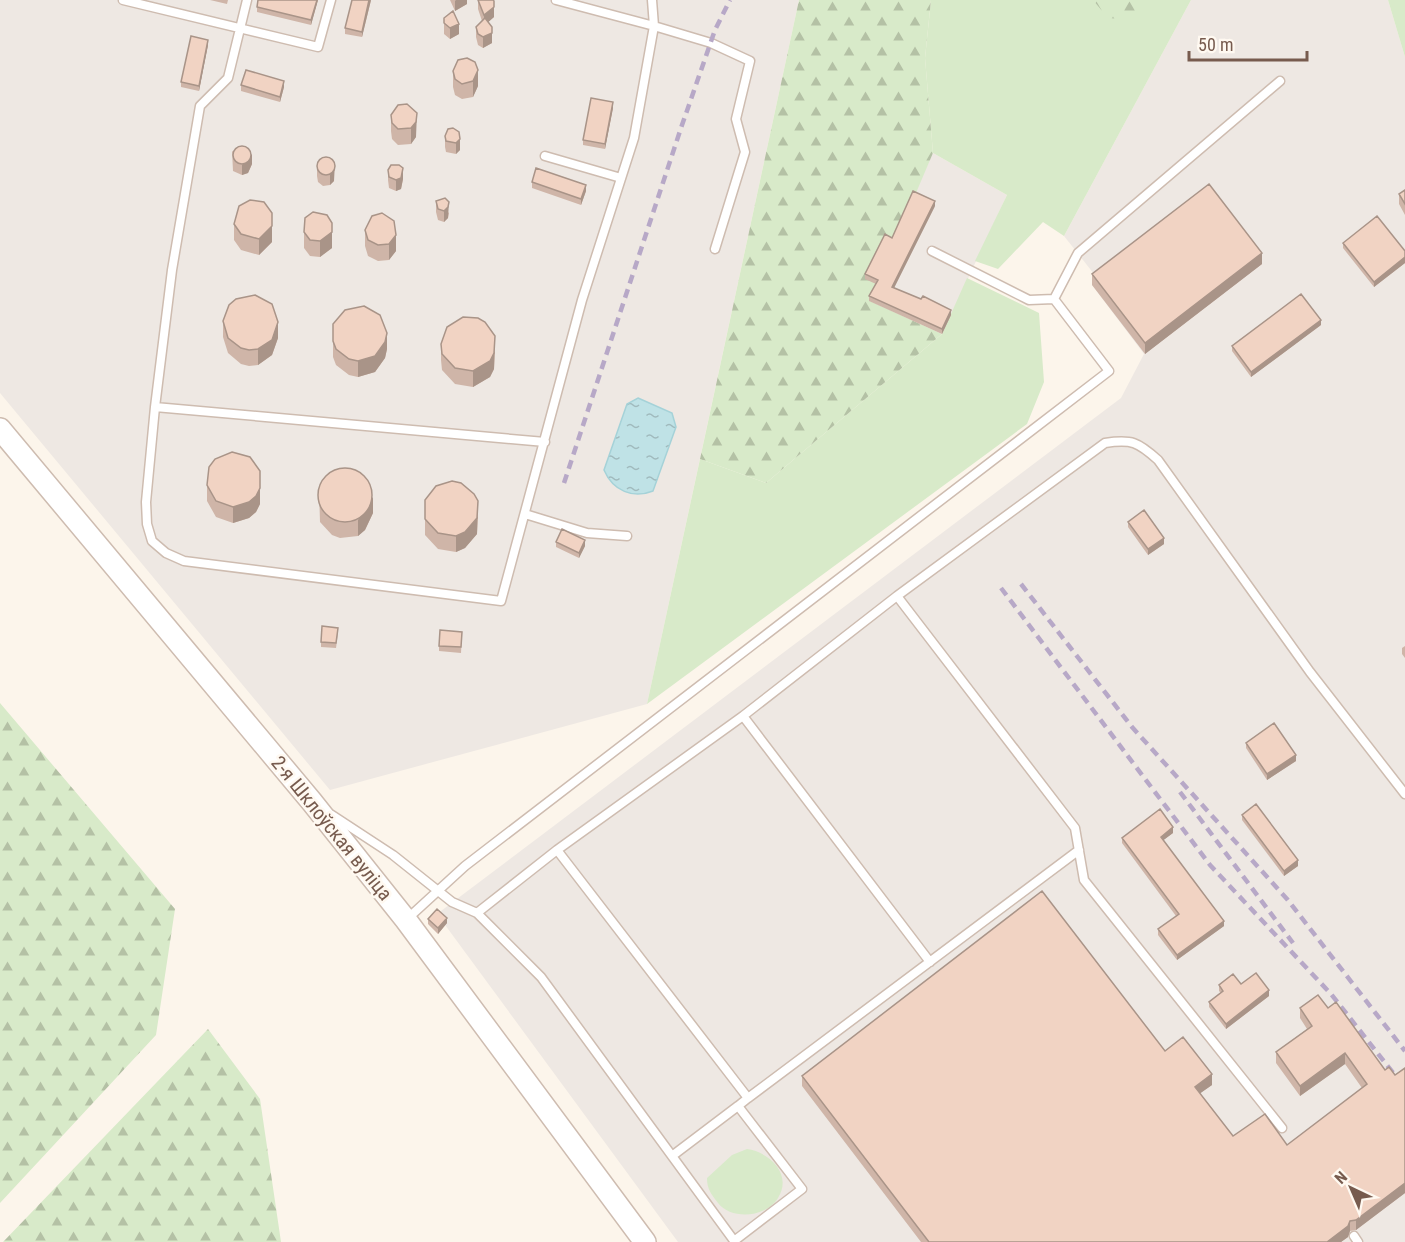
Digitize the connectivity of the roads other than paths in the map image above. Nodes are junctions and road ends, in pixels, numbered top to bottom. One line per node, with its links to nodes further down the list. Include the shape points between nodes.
1 (123, 0): 7 (lane)
2 (247, 0): 7 (lane)
3 (331, 0): 7 (lane, via 318,47)
4 (556, 0): 6 (lane)
5 (652, 0): 6 (lane)
6 (654, 26): 10 (lane, via 634,138); 11 (lane, via 711,43 750,60 735,119 745,152)
7 (240, 27): 14 (lane, via 228,78 200,106 171,270)
8 (1280, 81): 13 (lane, via 1078,253)
9 (545, 156): 10 (lane)
10 (621, 178): 16 (lane, via 582,300)
11 (715, 249)
12 (932, 250): 13 (lane, via 1029,300)
13 (1054, 299): 25 (lane, via 1109,371)
14 (155, 407): 16 (lane); 17 (lane, via 147,524 152,541 184,561 501,601)
15 (0, 429): 22 (street, 2-я Шклоўская вуліца)
16 (545, 442): 17 (lane)
17 (525, 514): 18 (lane, via 587,533)
18 (627, 536)
19 (897, 596): 20 (lane); 21 (lane, via 1105,443 1127,440 1158,460 1310,672); 24 (lane, via 1075,828)
20 (743, 716): 23 (lane); 28 (lane)
21 (1405, 794)
22 (312, 802): 25 (lane, via 393,855); 27 (street, 2-я Шклоўская вуліца)
23 (557, 850): 26 (lane); 29 (lane)
24 (1079, 850): 28 (lane); 31 (lane, via 1084,880)
25 (436, 891): 26 (lane); 27 (lane)
26 (477, 913): 32 (lane, via 541,977)
27 (406, 920): 34 (street, 2-я Шклоўская вуліца)
28 (930, 962): 29 (lane)
29 (748, 1098): 30 (lane)
30 (738, 1106): 32 (lane); 33 (lane, via 802,1189)
31 (1282, 1128)
32 (672, 1156): 33 (lane)
33 (735, 1241)
34 (645, 1242)

